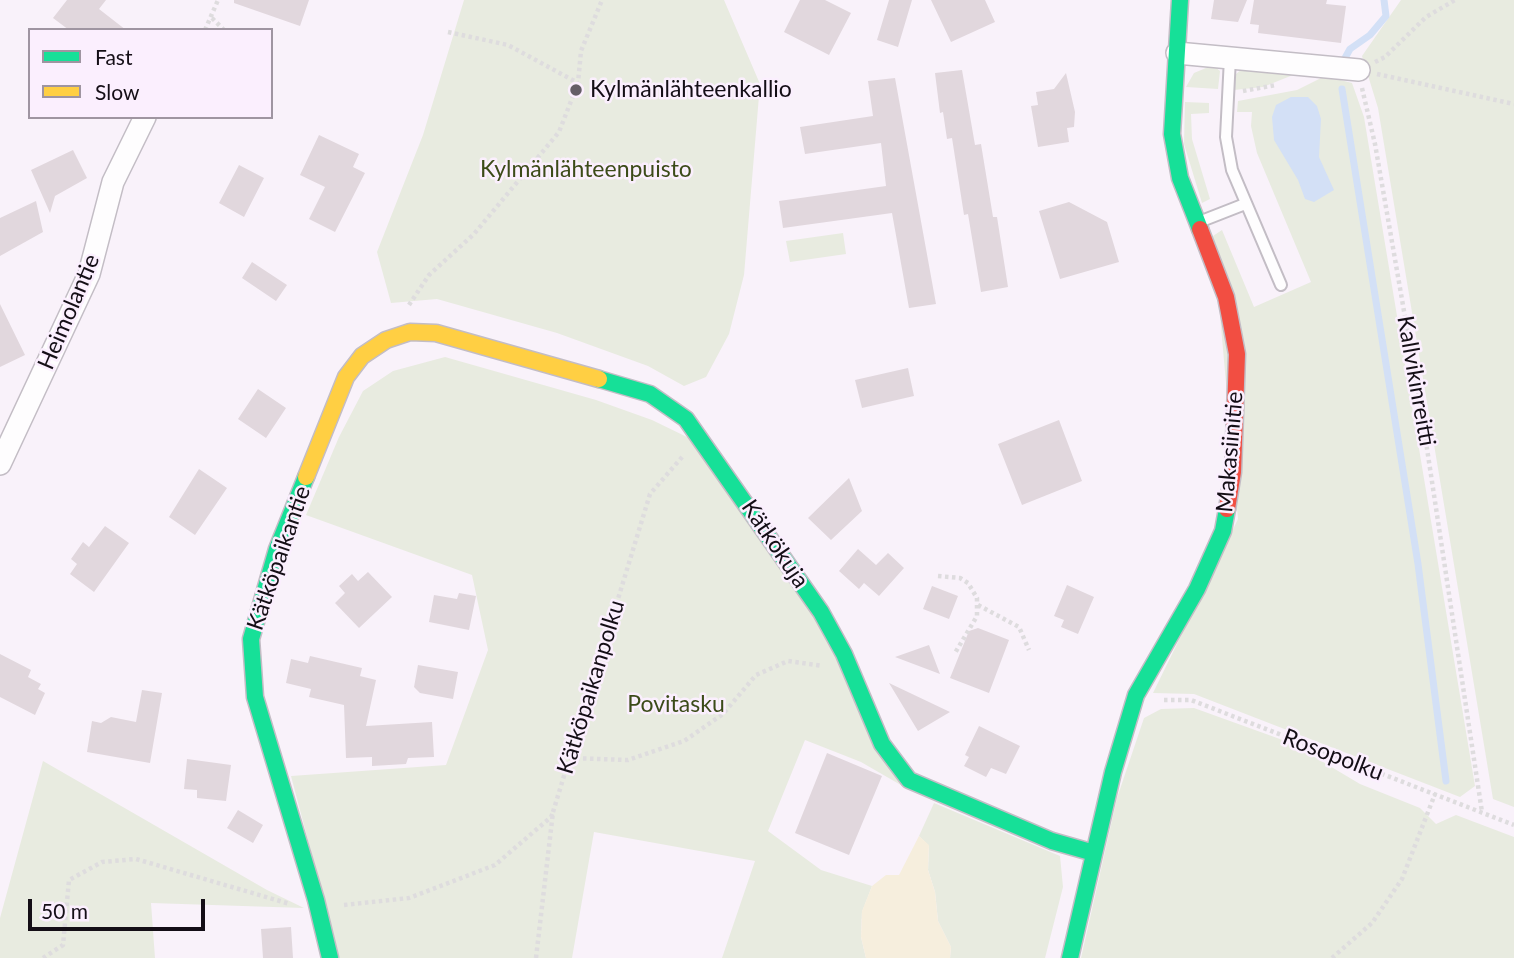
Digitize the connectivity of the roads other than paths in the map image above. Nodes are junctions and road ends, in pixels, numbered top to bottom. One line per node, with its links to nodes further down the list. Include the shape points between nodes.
1 (1180, 0): 2 (street, Makasiinitie)
2 (1177, 53): 3 (street); 7 (street, Makasiinitie, via 1172,134 1180,178)
3 (1230, 58): 4 (street); 6 (lane, via 1226,137)
4 (1359, 70)
5 (144, 119): 10 (street, Heimolantie, via 113,182 89,274)
6 (1245, 204): 7 (lane); 8 (lane)
7 (1196, 224): 11 (street, Makasiinitie, via 1226,297 1237,354 1233,472 1223,531 1197,589 1136,695)
8 (1281, 285)
9 (386, 340): 11 (street, Kätkökuja, via 410,332 436,333 650,394 686,419 821,612 882,744 909,780 1052,841); 12 (street, Kätköpaikantie, via 362,356 346,377 277,549 251,639 255,697)
10 (0, 464)
11 (1094, 853): 13 (street, Makasiinitie)
12 (330, 958)
13 (1070, 958)

